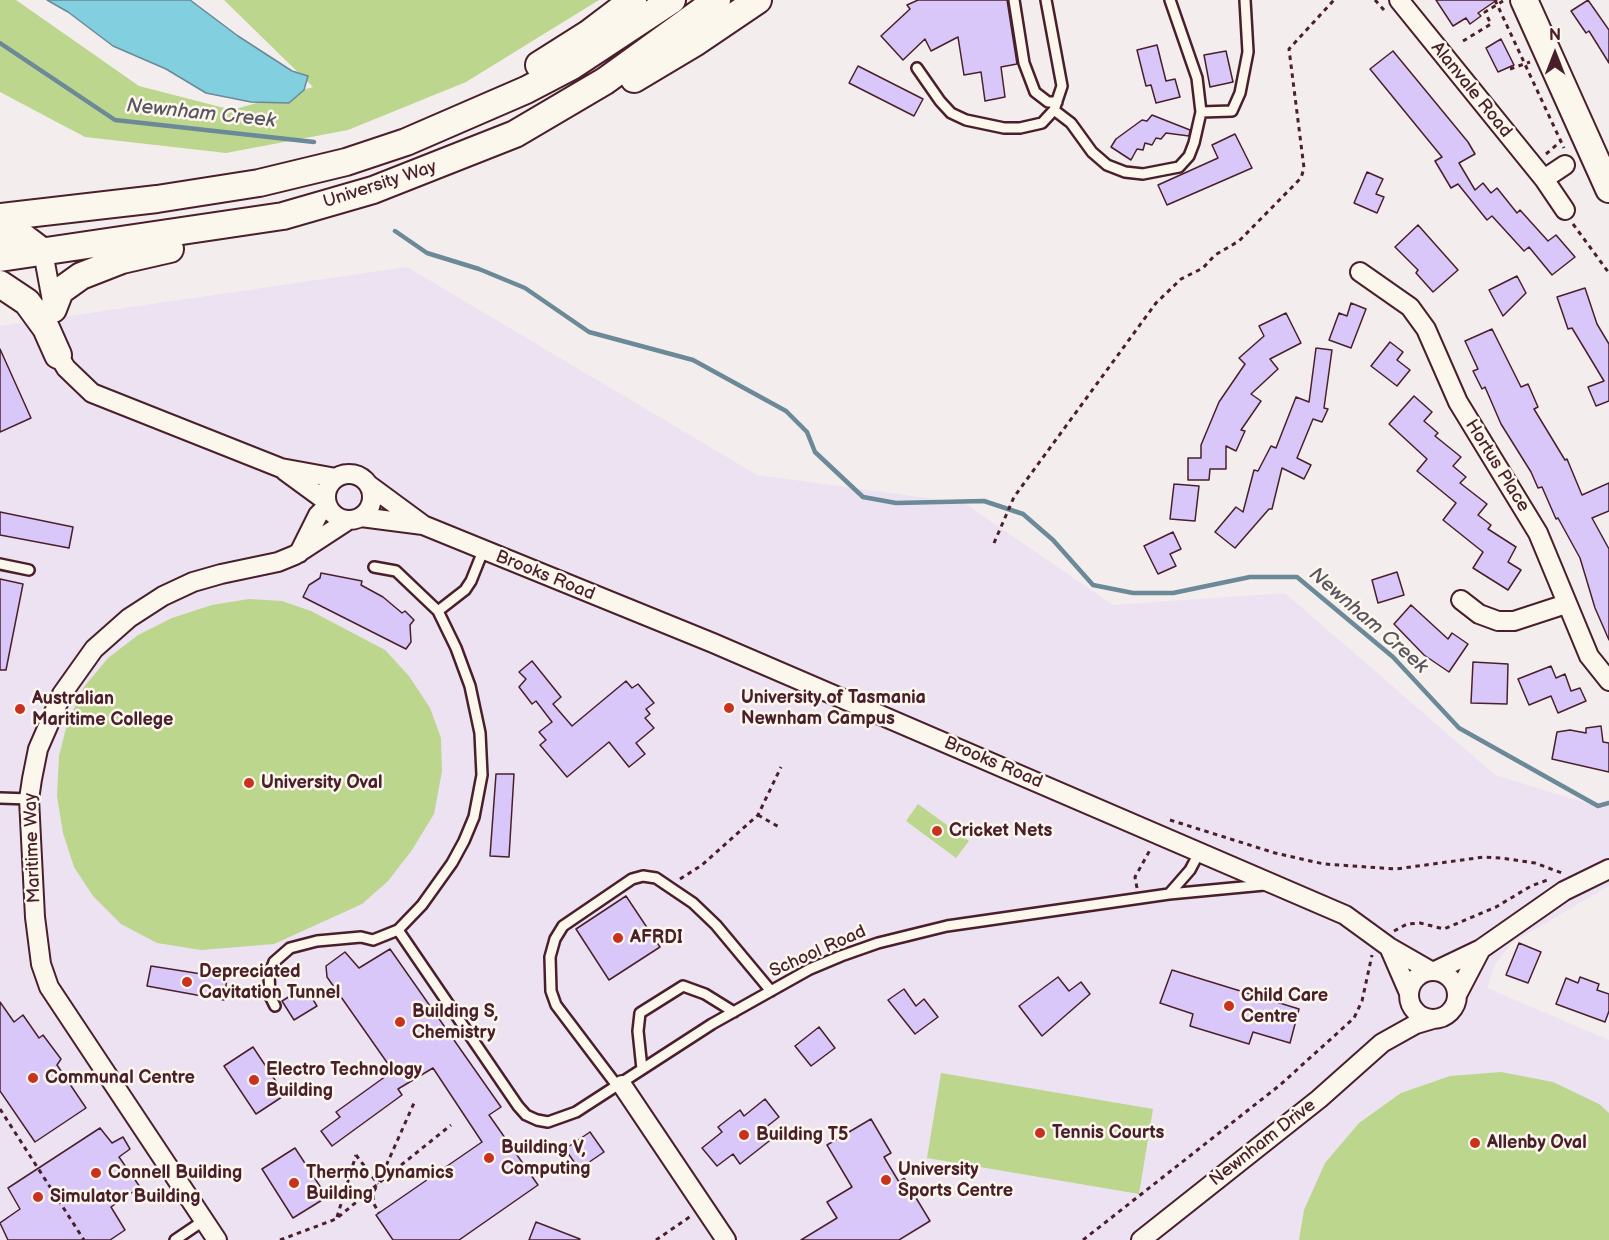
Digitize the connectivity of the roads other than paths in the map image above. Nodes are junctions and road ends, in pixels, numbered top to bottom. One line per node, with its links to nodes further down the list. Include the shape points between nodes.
1 (633, 0): 16 (main road, via 553,57 458,110)
2 (672, 0): 16 (main road, University Way, via 590,55 526,90 452,124)
3 (717, 0): 14 (main road, University Way, via 604,81)
4 (758, 0): 14 (main road, via 603,97)
5 (1014, 0): 12 (lane, via 1029,79 1041,98)
6 (1046, 0): 12 (lane, via 1062,86)
7 (1170, 0): 13 (lane, via 1197,78)
8 (1245, 0): 13 (lane, via 1248,52 1240,93 1232,111)
9 (1399, 0): 17 (street, Alanvale Road)
10 (1524, 0): 18 (main road)
11 (917, 68): 12 (lane, via 951,113 966,120 1020,128 1042,123)
12 (1056, 106): 13 (lane, via 1107,165 1143,174 1179,167 1189,156)
13 (1201, 112)
14 (515, 134): 20 (main road, University Way, via 373,190)
15 (1568, 160): 17 (street)
16 (346, 162): 21 (main road, University Way, via 206,192)
17 (1544, 179): 19 (street, Alanvale Road)
18 (1609, 189)
19 (1567, 214)
20 (283, 216): 23 (main road, University Way); 27 (main road, via 122,260 81,276 60,291)
21 (0, 218)
22 (0, 233): 23 (main road, via 18,233)
23 (44, 252): 24 (main road, University Way); 27 (street)
24 (0, 258)
25 (1360, 272): 41 (street, Hortus Place, via 1410,307 1422,323 1458,402 1538,533)
26 (0, 284): 28 (main road, via 27,302 46,328)
27 (53, 309): 28 (street)
28 (58, 355): 29 (street, via 72,376 92,393)
29 (281, 468): 30 (street); 32 (street)
30 (336, 478): 31 (street, via 350,474); 32 (street, via 327,489)
31 (369, 485): 33 (street, via 371,507); 34 (street, Brooks Road)
32 (326, 503): 33 (street, via 334,515); 36 (street)
33 (354, 519): 34 (street, Brooks Road); 36 (street, Maritime Way)
34 (423, 525): 35 (street, Brooks Road)
35 (483, 551): 42 (lane, via 465,590); 46 (street, Brooks Road, via 713,642)
36 (302, 552): 45 (street, Maritime Way, via 278,562 202,579 163,596 129,618 94,649 49,720 38,749)
37 (0, 564): 39 (lane)
38 (374, 567): 42 (lane, via 396,571)
39 (29, 570)
40 (1461, 600): 41 (street, via 1479,614 1498,621 1514,621)
41 (1566, 604): 43 (street, Hortus Place, via 1595,668)
42 (438, 611): 50 (lane, via 470,686 480,733 482,775 474,817 464,842 422,905)
43 (1609, 681)
44 (0, 798): 45 (lane)
45 (29, 798): 63 (street, Maritime Way, via 39,952 49,987)
46 (1198, 853): 48 (street, Brooks Road); 49 (lane, via 1190,870)
47 (1609, 869): 52 (street, via 1555,897)
48 (1272, 884): 49 (lane, School Road); 51 (street, Brooks Road, via 1346,915)
49 (1169, 894): 54 (lane, School Road, via 913,934 841,956)
50 (398, 930): 57 (lane, via 373,940 318,941 290,948 274,962 269,975 270,996); 62 (lane, School Road, via 526,1115 548,1122 576,1112)
51 (1385, 944): 53 (street, Brooks Road); 56 (street, Brooks Road)
52 (1481, 949): 53 (street); 55 (street)
53 (1433, 970): 55 (street, via 1452,978); 56 (street, via 1414,979)
54 (771, 991): 58 (lane, School Road); 62 (lane, via 693,903 656,878 632,879 563,926 550,957 551,991 556,1005)
55 (1458, 993): 59 (street, via 1454,1009)
56 (1409, 997): 59 (street, via 1417,1014); 60 (street, Newnham Drive)
57 (275, 1006)
58 (734, 1012): 61 (lane, School Road); 61 (lane, via 683,986 640,1013)
59 (1433, 1019): 60 (street, Newnham Drive)
60 (1382, 1043): 67 (street, Newnham Drive, via 1319,1099)
61 (642, 1069): 62 (lane, School Road)
62 (620, 1086): 66 (street)
63 (203, 1221): 64 (lane); 65 (street, Maritime Way)
64 (175, 1240)
65 (217, 1240)
66 (726, 1240)
67 (1141, 1240)

